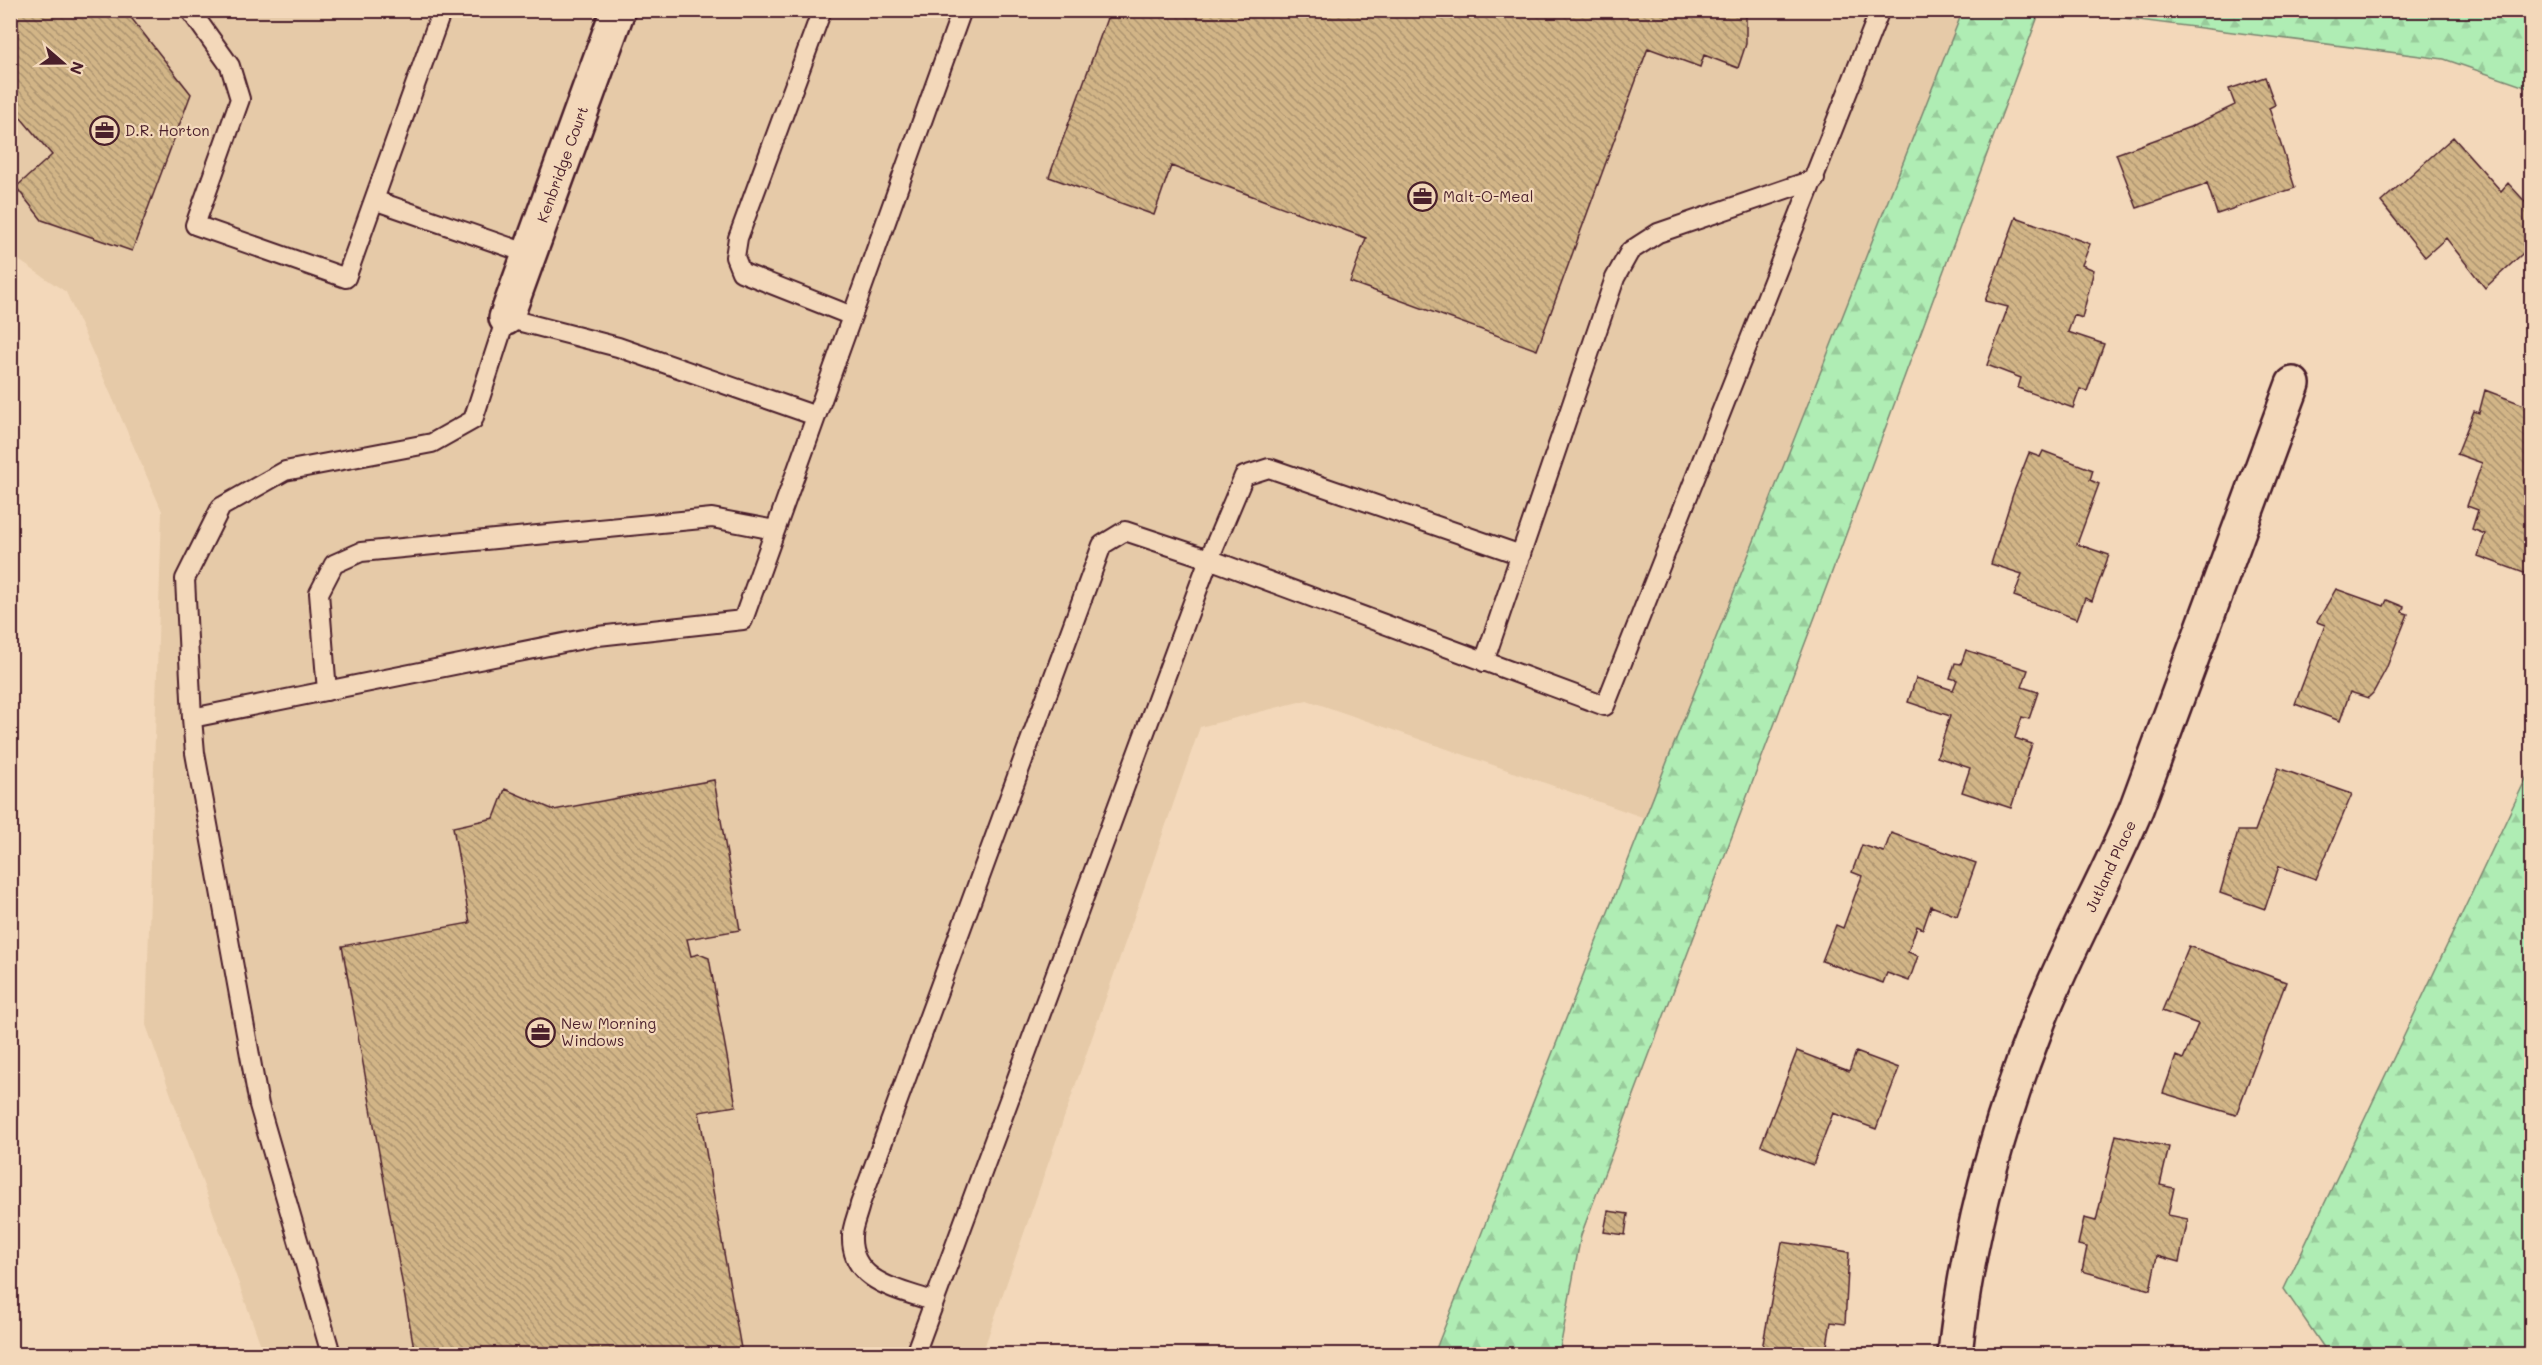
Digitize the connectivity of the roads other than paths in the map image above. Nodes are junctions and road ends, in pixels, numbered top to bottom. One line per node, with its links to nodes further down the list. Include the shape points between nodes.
1 (190, 10): 8 (lane, via 230,66 240,99 195,225 346,278)
2 (442, 10): 8 (lane)
3 (618, 10): 9 (street, Kenbridge Court)
4 (822, 10): 10 (lane, via 738,238 735,257 741,272)
5 (962, 10): 10 (lane)
6 (1880, 10): 7 (lane)
7 (1815, 179): 15 (lane, via 1658,233 1630,251 1615,278); 17 (lane, via 1605,706)
8 (374, 200): 9 (lane)
9 (529, 254): 11 (street, Kenbridge Court)
10 (852, 316): 13 (lane)
11 (506, 318): 13 (lane, via 618,347); 19 (lane, via 473,420 432,443 285,471 221,507 185,579)
12 (2293, 384): 23 (street, Jutland Place, via 2136,809 2060,971 2022,1068 1971,1248)
13 (816, 416): 14 (lane)
14 (775, 530): 18 (lane, via 743,620 598,636); 18 (lane, via 712,518 361,552 334,564 319,593)
15 (1521, 555): 16 (lane, via 1269,468 1244,476); 17 (lane)
16 (1209, 559): 17 (lane); 20 (lane); 20 (lane, via 1125,531 1102,546 851,1235 854,1260 869,1278)
17 (1484, 662)
18 (327, 691): 19 (lane)
19 (192, 718): 21 (lane, via 195,753 259,1105)
20 (932, 1301): 22 (lane)
21 (331, 1354)
22 (915, 1354)
23 (1955, 1354)

